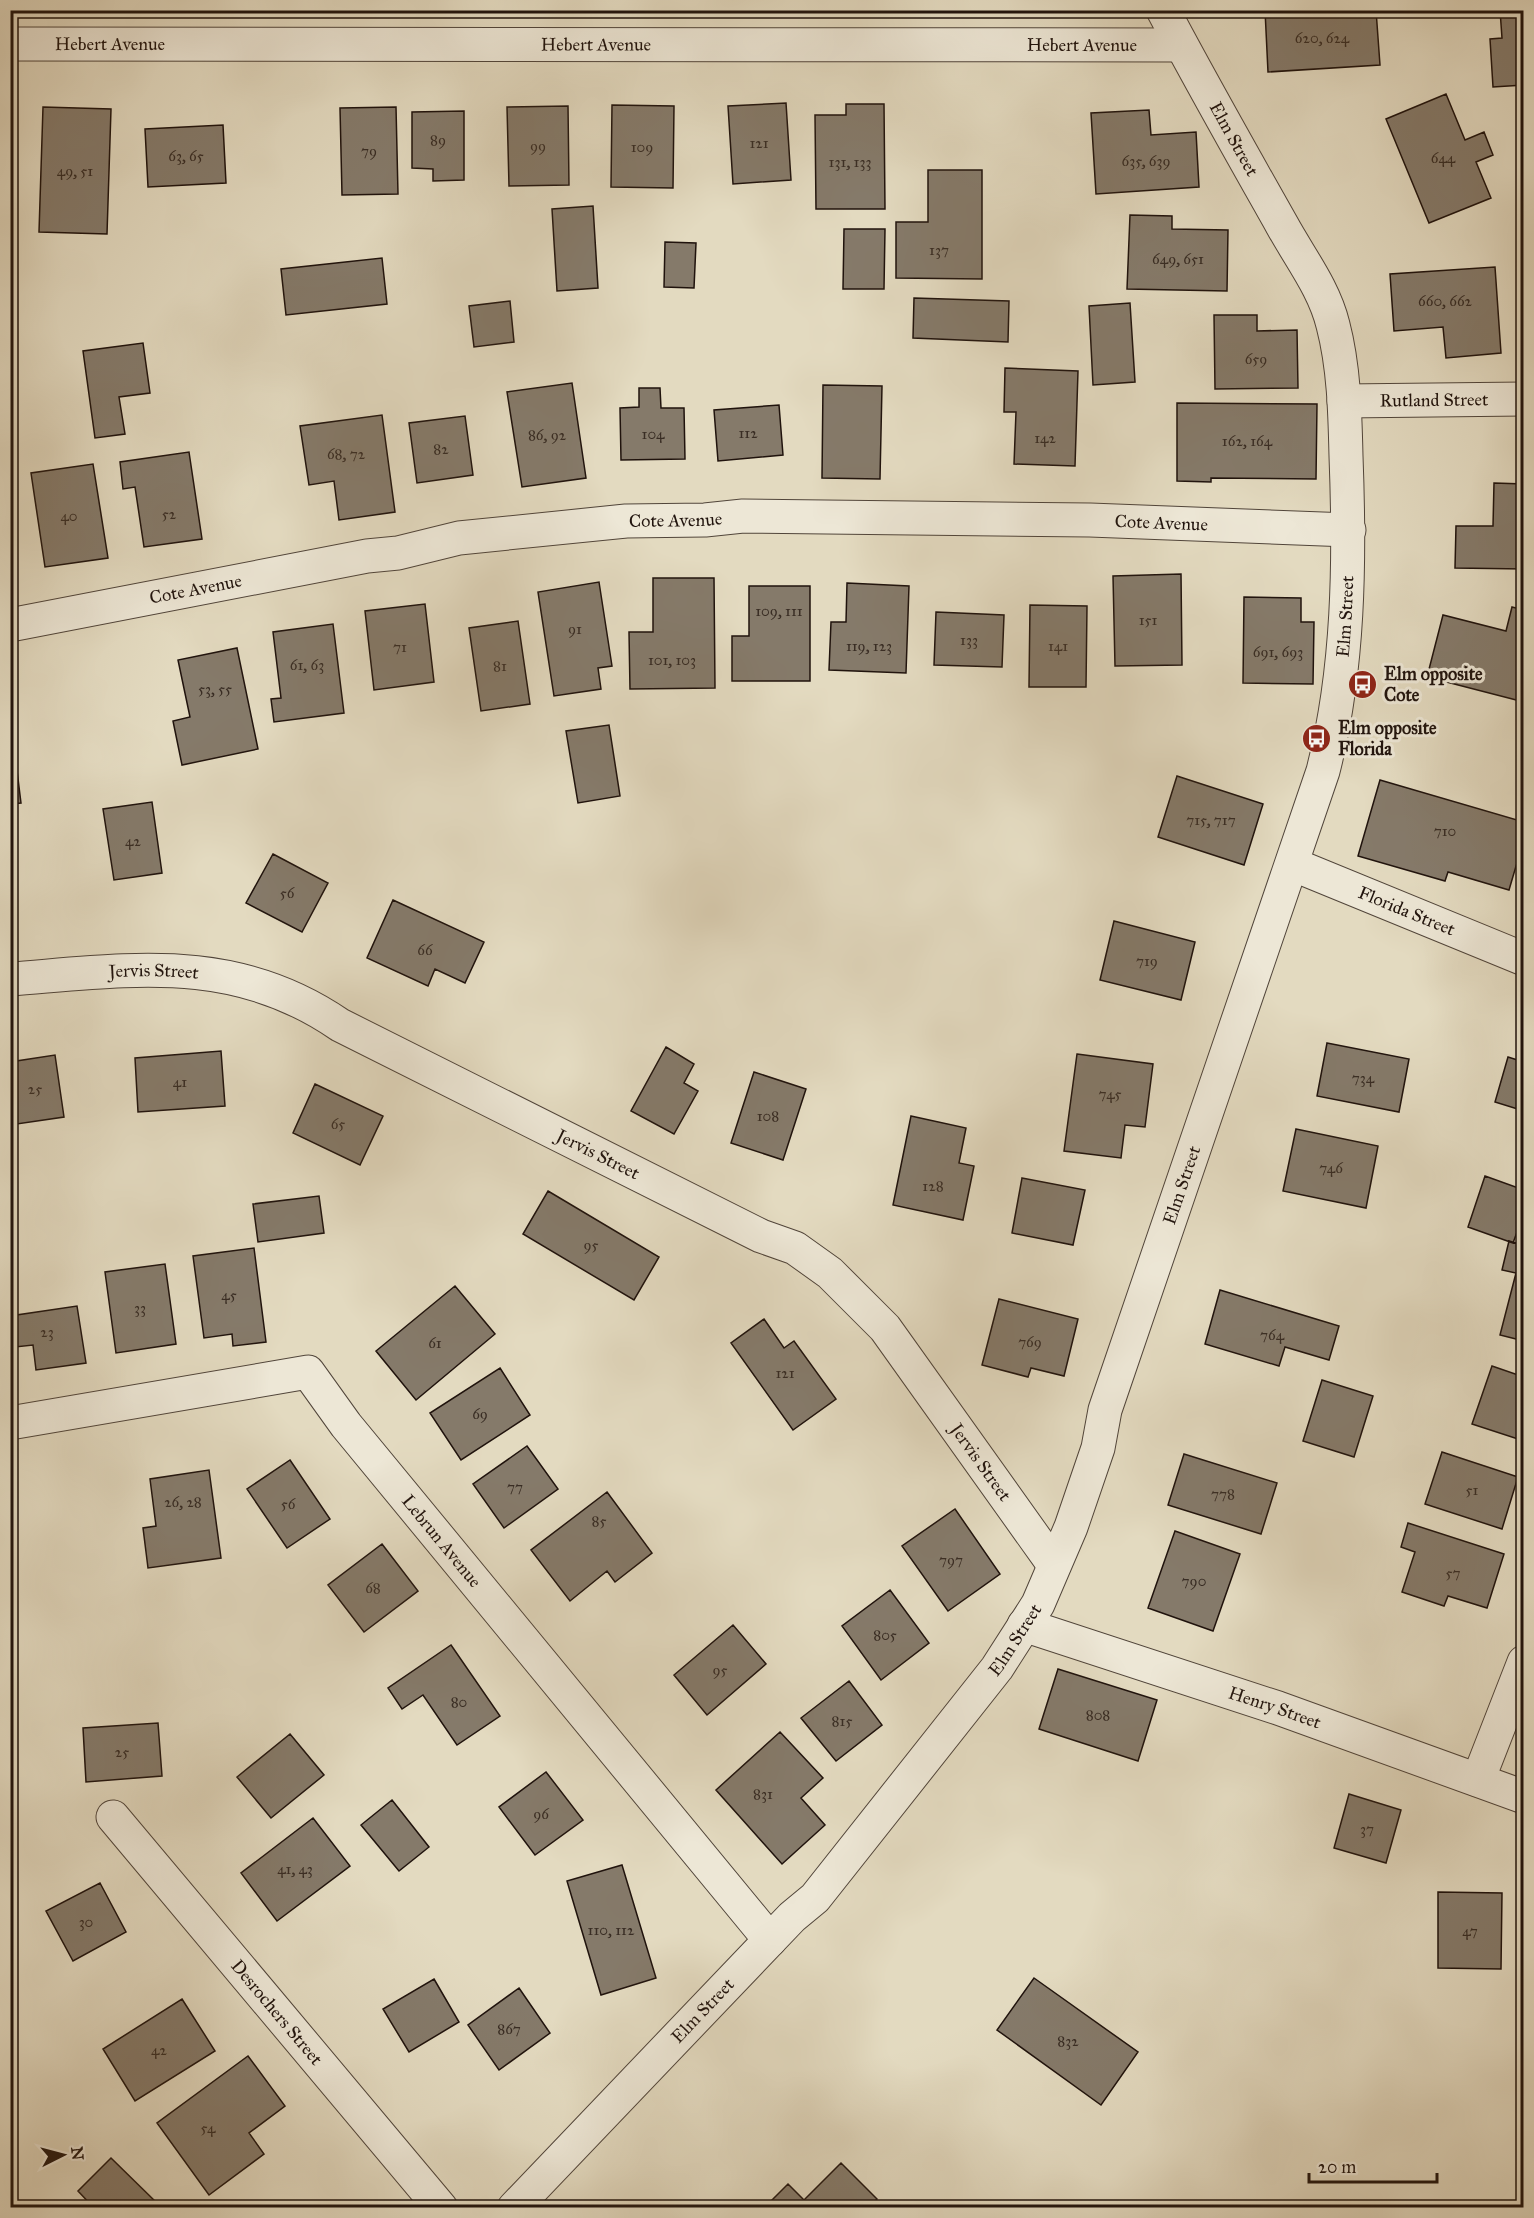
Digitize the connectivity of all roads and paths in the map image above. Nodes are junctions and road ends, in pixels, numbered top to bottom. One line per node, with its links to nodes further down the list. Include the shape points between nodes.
1 (1163, 10): 3 (street, Elm Street)
2 (10, 44): 3 (street, Hebert Avenue)
3 (1181, 45): 5 (street, Elm Street, via 1315,278 1333,325)
4 (1524, 399): 5 (street, Rutland Street)
5 (1344, 401): 6 (street, Elm Street)
6 (1349, 530): 7 (street, Cote Avenue, via 1090,520 743,516 626,521 459,538 398,553); 8 (street, Elm Street, via 1335,726)
7 (10, 625)
8 (1292, 864): 9 (street, Florida Street); 12 (street, Elm Street, via 1105,1410 1095,1458)
9 (1524, 958)
10 (10, 979): 12 (street, Jervis Street, via 159,969 226,976 280,994 761,1236 795,1248 830,1273 885,1328)
11 (10, 1423): 18 (street, Lebrun Avenue, via 308,1372 346,1425)
12 (1054, 1565): 13 (street, Elm Street, via 1038,1604)
13 (1024, 1625): 15 (street, Henry Street, via 1278,1708); 18 (street, Elm Street, via 997,1668 814,1898)
14 (1524, 1662): 15 (street)
15 (1478, 1780): 16 (street, Henry Street)
16 (1524, 1797)
17 (113, 1817): 19 (street, Desrochers Street)
18 (770, 1940): 20 (street, Elm Street)
19 (441, 2208)
20 (513, 2208)

